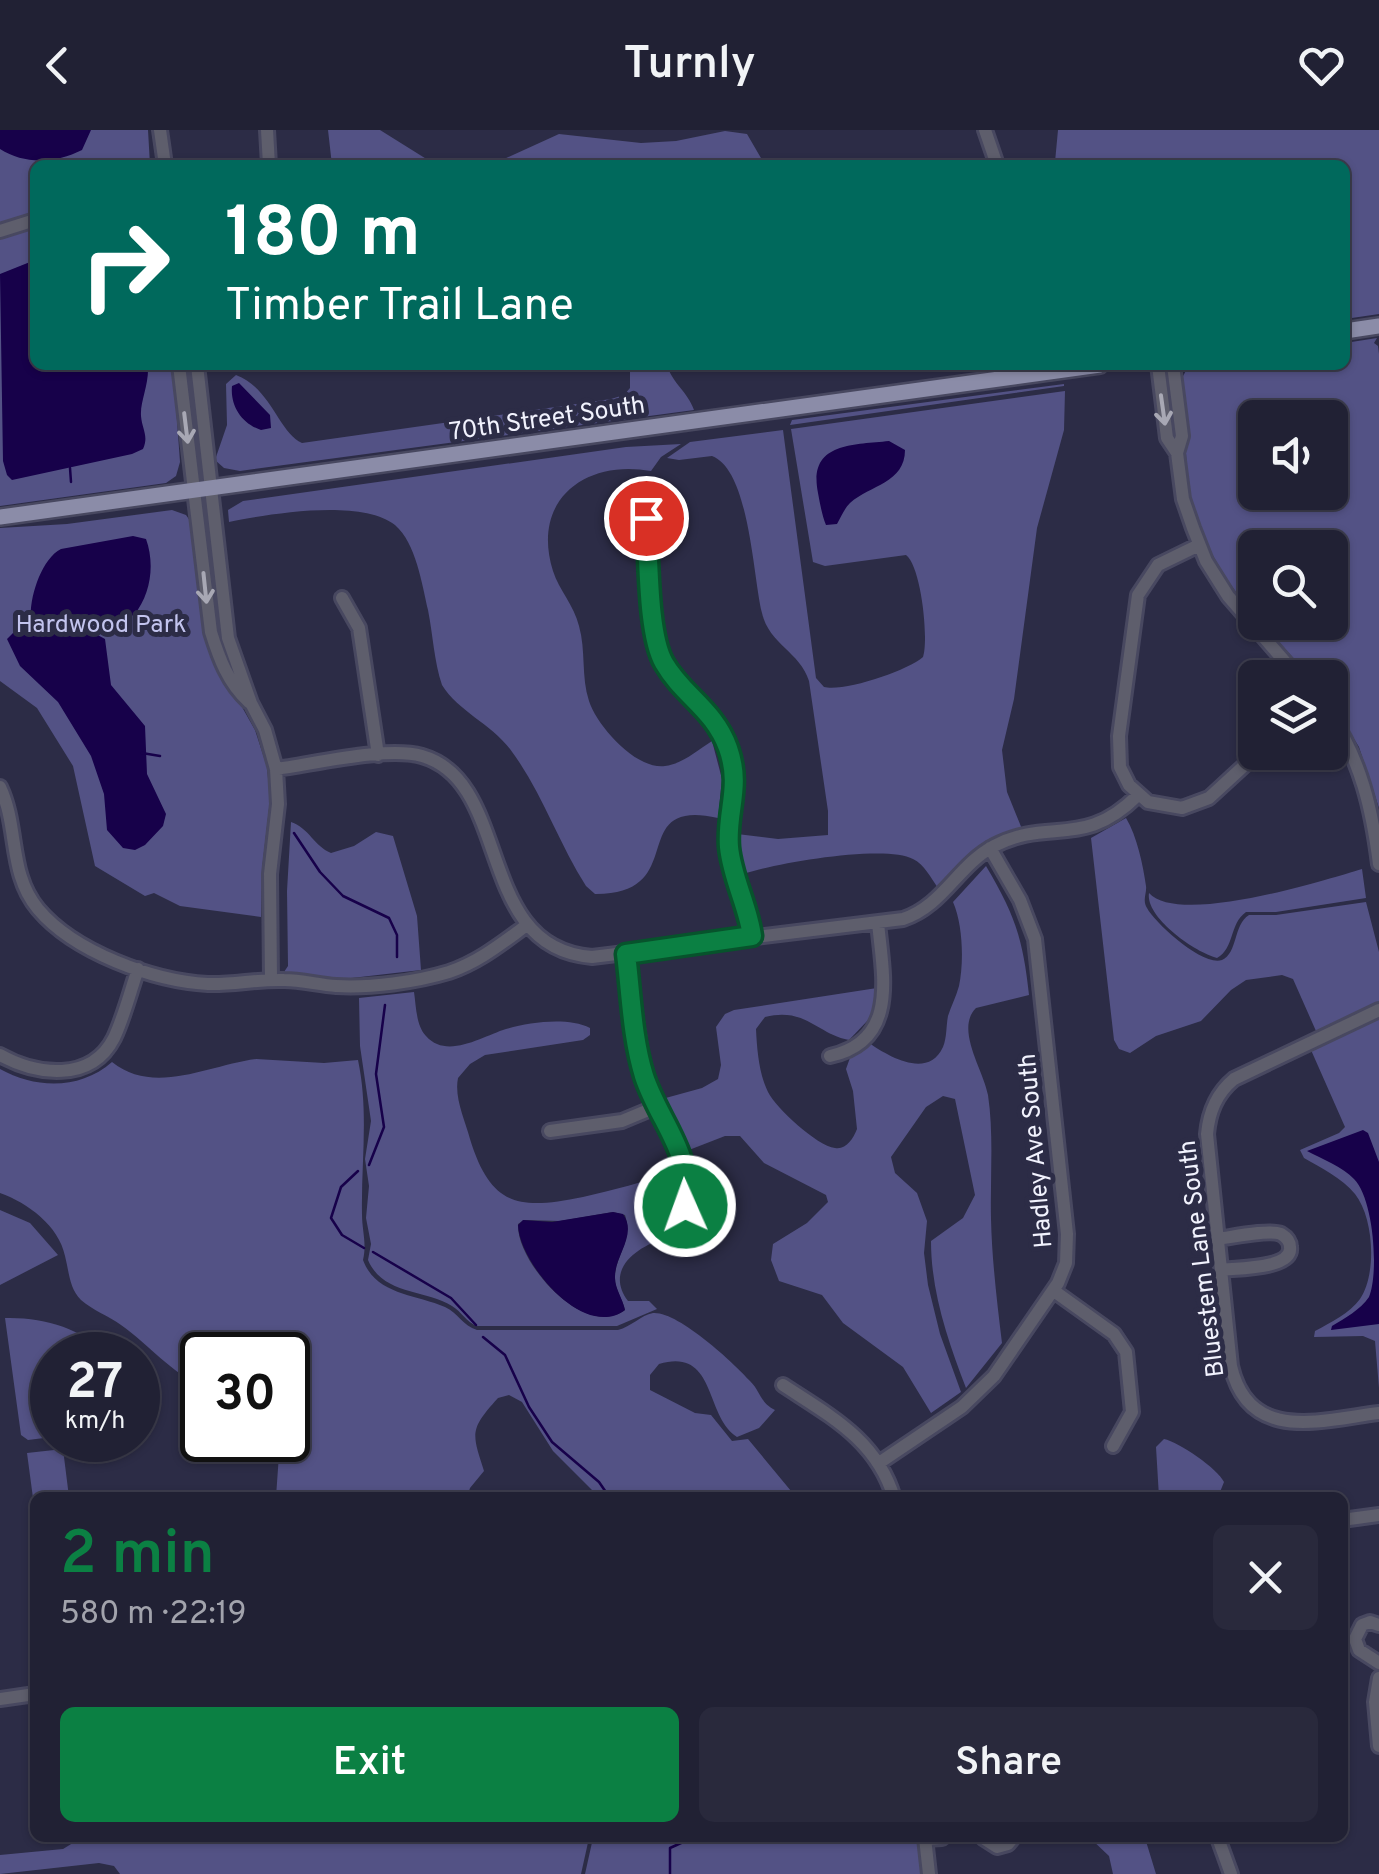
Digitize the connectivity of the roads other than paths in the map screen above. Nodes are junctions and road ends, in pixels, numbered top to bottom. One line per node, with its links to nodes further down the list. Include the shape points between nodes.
1 (160, 130): 4 (street)
2 (266, 130): 5 (street)
3 (986, 130): 6 (street)
4 (164, 160)
5 (269, 160)
6 (995, 160)
7 (30, 222): 8 (street)
8 (0, 232)
9 (1379, 326): 10 (main road)
10 (1350, 330)
11 (180, 370): 18 (street, one-way to 18)
12 (197, 370): 17 (street)
13 (1064, 370): 17 (main road, 70th Street South)
14 (1159, 370): 16 (street, one-way to 16, via 1167,438)
15 (1174, 370): 16 (street, via 1182,436)
16 (1176, 453): 21 (street)
17 (212, 489): 18 (main road, 70th Street South); 24 (street, via 228,638)
18 (194, 491): 19 (main road, 70th Street South); 24 (street, one-way to 24, via 211,632 229,678)
19 (0, 517)
20 (646, 518): 35 (street, via 659,652 714,718 732,760 729,849)
21 (1199, 545): 23 (street, via 1228,596); 30 (street, via 1154,569 1137,598 1118,749 1122,773)
22 (342, 598): 26 (street, via 360,628)
23 (1283, 660)
24 (251, 703): 27 (street)
25 (1348, 744): 32 (street, via 1363,781)
26 (378, 755): 27 (street); 34 (street, via 421,756 458,781)
27 (276, 769): 38 (street)
28 (1238, 770): 30 (street, via 1199,804 1167,808)
29 (0, 788): 37 (street, via 19,877 38,910 84,945)
30 (1138, 795): 31 (street, via 1092,828 1028,835)
31 (990, 848): 33 (street, via 925,910); 47 (street, Hadley Ave South, via 1035,939 1067,1234)
32 (1379, 864)
33 (878, 923): 35 (street); 41 (street, via 881,1012 860,1042)
34 (526, 925): 36 (street, via 570,953); 38 (street, via 482,958 430,976 345,986)
35 (752, 936): 36 (street)
36 (626, 954): 42 (street, via 638,1050)
37 (138, 970): 38 (street, via 209,984); 40 (street, via 113,1039 90,1062 42,1071)
38 (271, 980)
39 (1379, 1010): 45 (street, Bluestem Lane South, via 1223,1089 1207,1134)
40 (0, 1054)
41 (830, 1056)
42 (658, 1106): 43 (street, via 618,1122); 44 (street, via 686,1166)
43 (550, 1131)
44 (690, 1234)
45 (1218, 1238): 46 (street, Bluestem Lane South); 46 (street, via 1278,1233 1290,1248 1278,1263)
46 (1221, 1270): 49 (street, Bluestem Lane South, via 1232,1371 1253,1406 1288,1422)
47 (1054, 1291): 50 (street, via 1124,1346 1132,1412); 51 (street, Hadley Ave South, via 973,1398)
48 (783, 1385): 51 (street, via 851,1430)
49 (1379, 1412)
50 (1113, 1446)
51 (879, 1463): 52 (street)
52 (891, 1492)
53 (1379, 1516): 54 (street)
54 (1348, 1519)
55 (1379, 1625): 56 (street, via 1362,1625 1355,1637 1359,1650)
56 (1379, 1663)
57 (1379, 1678): 60 (street)
58 (30, 1695): 59 (street)
59 (0, 1698)
60 (1379, 1746)
61 (925, 1842): 63 (street)
62 (1219, 1842): 64 (street)
63 (929, 1874)
64 (1231, 1874)

